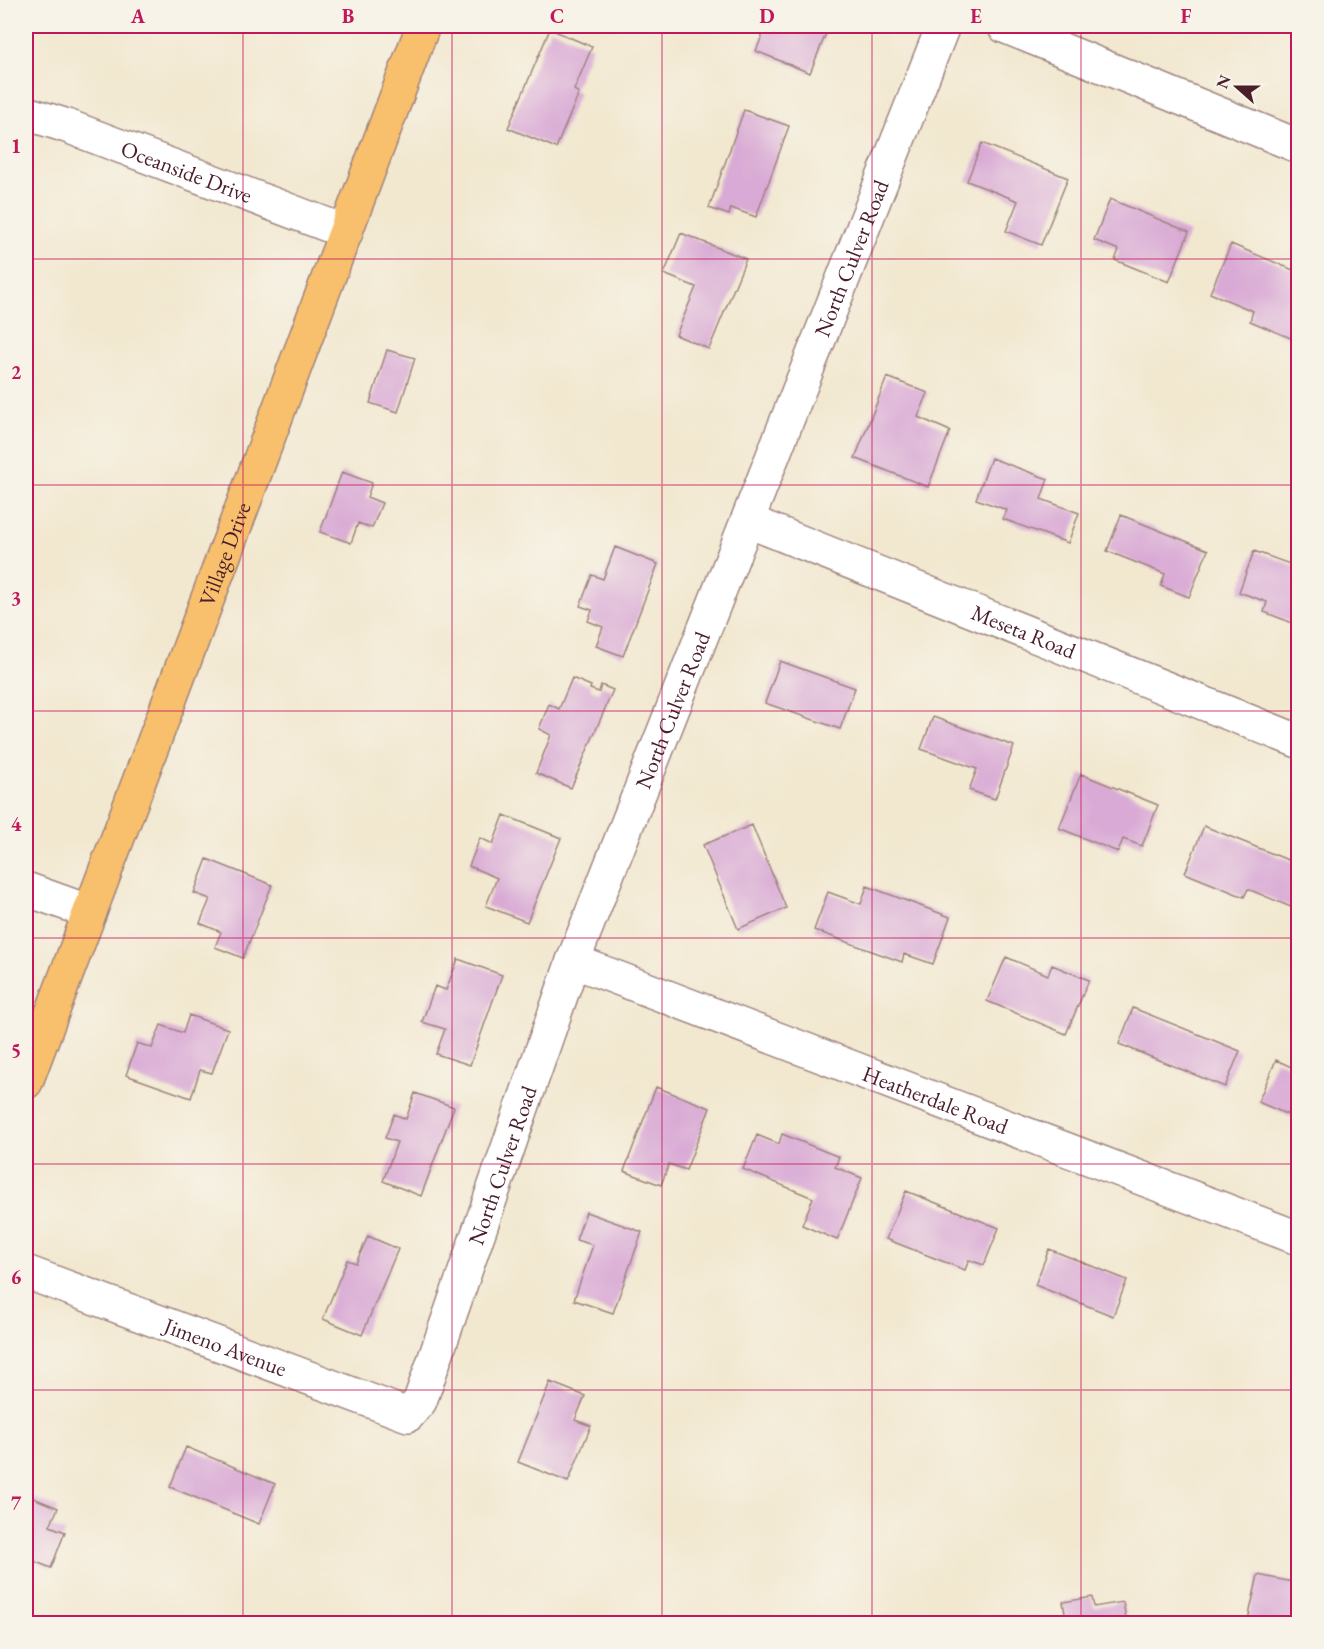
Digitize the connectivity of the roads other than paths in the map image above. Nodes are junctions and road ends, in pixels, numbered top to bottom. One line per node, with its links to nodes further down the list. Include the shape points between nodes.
1 (423, 26): 6 (main road, Village Drive)
2 (943, 26): 7 (street, North Culver Road)
3 (1004, 26): 5 (street)
4 (26, 113): 6 (street, Oceanside Drive)
5 (1299, 146)
6 (346, 232): 10 (main road, Village Drive)
7 (748, 521): 8 (street, Meseta Road); 11 (street, North Culver Road)
8 (1299, 741)
9 (26, 889): 10 (street)
10 (90, 912): 12 (main road, Village Drive)
11 (573, 962): 13 (street, Heatherdale Road); 15 (street, North Culver Road)
12 (26, 1082)
13 (1299, 1238)
14 (26, 1272): 15 (street, Jimeno Avenue, via 408,1415)
15 (420, 1401)

